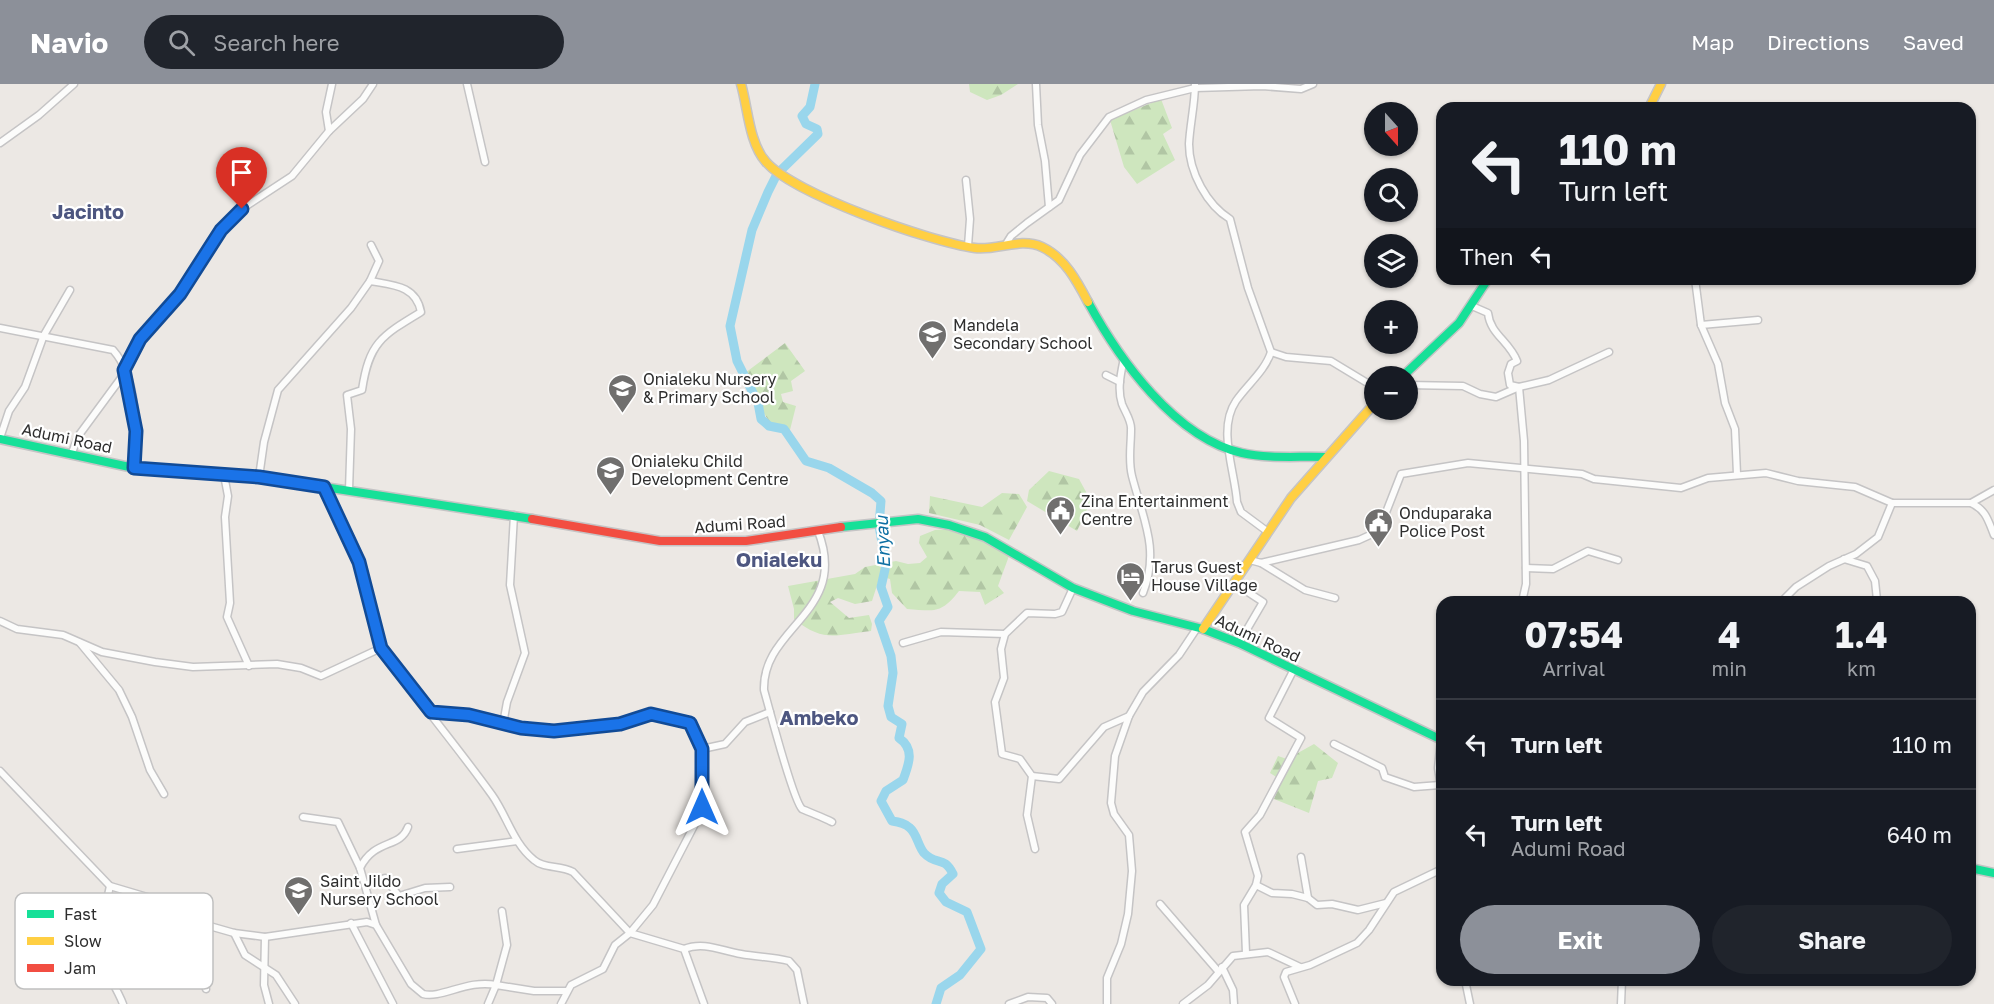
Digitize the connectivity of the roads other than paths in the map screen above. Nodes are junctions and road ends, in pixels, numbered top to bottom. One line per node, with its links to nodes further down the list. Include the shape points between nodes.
1 (74, 84): 12 (street)
2 (332, 84): 11 (street, via 326,112)
3 (373, 84): 11 (street)
4 (467, 84): 13 (street)
5 (741, 84): 18 (main road, via 757,147 778,173 836,203)
6 (1036, 84): 15 (street)
7 (1313, 84): 9 (street, via 1301,89)
8 (1661, 84): 10 (main road)
9 (1195, 86): 15 (street, via 1146,100 1109,117 1080,155 1062,197); 28 (street, via 1189,145 1192,162 1208,200 1230,219 1248,288)
10 (1652, 102)
11 (329, 131): 32 (street, via 292,176 234,214 180,294 140,339)
12 (0, 143)
13 (485, 162)
14 (966, 180): 18 (street)
15 (1049, 207): 16 (street)
16 (1006, 244): 18 (main road); 30 (main road, via 1034,243 1058,256)
17 (371, 245): 19 (street, via 379,261)
18 (968, 246)
19 (370, 281): 47 (street, via 278,390); 49 (street, via 405,288 417,297 421,312 376,345 367,360 362,390 347,395 351,429)
20 (1484, 285): 23 (main road)
21 (1696, 285): 25 (street)
22 (70, 290): 27 (street)
23 (1472, 306): 31 (main road); 37 (street, via 1488,313 1492,328 1511,347 1517,361 1508,373 1510,385)
24 (1758, 320): 25 (street)
25 (1701, 325): 45 (street, via 1719,364 1725,403 1735,429)
26 (0, 328): 27 (street)
27 (44, 335): 32 (street, via 113,350); 39 (street)
28 (1271, 352): 34 (street, via 1331,361); 40 (street, via 1228,416)
29 (1609, 352): 37 (street, via 1550,380)
30 (1124, 357): 35 (street); 40 (main road, via 1182,422)
31 (1414, 366)
32 (124, 370): 41 (street, via 79,435); 43 (street, via 136,431)
33 (1106, 375): 35 (street)
34 (1364, 381)
35 (1120, 382): 64 (street, via 1122,403 1131,427 1131,471 1152,550 1151,572)
36 (1418, 385): 37 (street, via 1463,386 1496,397)
37 (1519, 387): 44 (street)
38 (1364, 415): 42 (main road)
39 (0, 438): 41 (main road, Adumi Road)
40 (1230, 450): 42 (main road); 55 (street, via 1241,512)
41 (71, 455): 43 (main road, Adumi Road)
42 (1325, 457): 55 (main road)
43 (134, 468): 46 (main road, Adumi Road)
44 (1525, 470): 45 (street, via 1675,488); 60 (street, via 1468,463 1401,474 1385,515 1370,535); 61 (street)
45 (1737, 474): 52 (street, via 1766,473 1854,487)
46 (224, 475): 47 (main road, Adumi Road); 76 (street, via 228,496 227,617)
47 (259, 477): 48 (main road, Adumi Road)
48 (324, 487): 49 (main road, Adumi Road); 75 (street, via 359,562)
49 (349, 490): 53 (main road, Adumi Road)
50 (1994, 490): 51 (street)
51 (1971, 502): 52 (street); 56 (street, via 1986,514)
52 (1892, 503): 57 (street, via 1878,537)
53 (514, 514): 54 (main road, Adumi Road, via 660,541 746,541); 81 (street, via 510,585 525,653)
54 (818, 531): 63 (main road, Adumi Road, via 918,519 971,531); 79 (street, via 824,561 821,592 766,670 764,690)
55 (1268, 532): 58 (main road)
56 (1994, 535)
57 (1844, 559): 66 (street); 67 (street, via 1867,566 1875,581)
58 (1250, 560): 60 (street); 62 (main road)
59 (1618, 560): 61 (street, via 1588,551 1553,569)
60 (1262, 563): 68 (street, via 1305,591)
61 (1526, 568): 65 (street)
62 (1234, 583): 70 (main road); 74 (street, via 1263,602)
63 (1073, 588): 70 (main road, Adumi Road, via 1133,611); 71 (street, via 1062,612 1027,613)
64 (1143, 593)
65 (1523, 596)
66 (1786, 596)
67 (1877, 596)
68 (1335, 597)
69 (0, 621): 72 (street, via 17,629)
70 (1200, 628): 74 (main road, Adumi Road); 80 (street, via 1150,682)
71 (1005, 634): 73 (street, via 941,632); 86 (street, via 1001,649 1004,678 995,697 1002,754 1020,759)
72 (77, 640): 76 (street, via 102,652 173,665); 88 (street, via 119,690 150,770)
73 (903, 643)
74 (1239, 643): 77 (main road, Adumi Road)
75 (381, 648): 76 (street, via 321,676 278,664); 78 (street)
76 (249, 666)
77 (1293, 671): 82 (main road, Adumi Road); 101 (street, via 1269,718 1301,738 1260,815 1245,832 1257,868)
78 (431, 712): 81 (street, via 469,715); 92 (street, via 492,795)
79 (770, 712): 84 (street, via 745,722 725,744); 90 (street, via 802,809)
80 (1129, 716): 86 (street, via 1104,727 1059,779); 136 (street, via 1115,756 1110,798 1114,814 1128,835 1132,876 1121,944 1107,978)
81 (503, 724): 84 (street, via 534,730 572,730 620,724 655,714 692,724)
82 (1436, 737)
83 (1334, 744): 87 (street, via 1382,768 1385,777 1414,787)
84 (702, 749): 114 (street, via 702,804 697,820 653,905)
85 (0, 771): 102 (street)
86 (1032, 776): 94 (street, via 1027,815)
87 (1436, 787)
88 (164, 794)
89 (303, 817): 96 (street, via 338,822)
90 (832, 822)
91 (408, 827): 96 (street, via 399,840 368,854)
92 (517, 841): 93 (street); 114 (street, via 541,865 573,872)
93 (457, 849)
94 (1035, 849)
95 (1301, 856): 106 (street)
96 (360, 868): 100 (street)
97 (1976, 869): 99 (main road)
98 (1436, 871): 107 (street, via 1398,888)
99 (1994, 873)
100 (365, 885): 103 (street, via 385,878 399,896 425,888); 111 (street)
101 (1256, 885): 106 (street, via 1272,893); 117 (street, via 1244,905)
102 (110, 886): 104 (street); 105 (street)
103 (450, 887)
104 (109, 893)
105 (134, 893)
106 (1308, 898): 107 (street, via 1317,905 1358,910)
107 (1386, 903): 119 (street, via 1357,943)
108 (1160, 904): 120 (street)
109 (502, 911): 121 (street, via 507,945)
110 (351, 923): 111 (street); 115 (street); 129 (street)
111 (376, 925): 121 (street, via 415,990 423,994 471,984)
112 (213, 927): 113 (street)
113 (234, 933): 115 (street); 118 (street, via 244,955)
114 (630, 933): 116 (street); 125 (street, via 615,945 603,969)
115 (265, 937): 118 (street)
116 (684, 949): 132 (street); 133 (street, via 715,947 789,961 797,970)
117 (1246, 953): 119 (street, via 1268,952); 120 (street, via 1233,956)
118 (265, 966): 127 (street); 128 (street, via 284,984)
119 (1300, 967): 139 (street, via 1284,974)
120 (1220, 969): 137 (street, via 1208,985); 138 (street, via 1233,990)
121 (496, 985): 125 (street); 130 (street)
122 (1466, 986): 140 (street)
123 (1622, 986): 141 (street)
124 (116, 989): 126 (street)
125 (566, 991): 131 (street)
126 (123, 1004)
127 (269, 1004)
128 (295, 1004)
129 (393, 1004)
130 (488, 1004)
131 (561, 1004)
132 (704, 1004)
133 (804, 1004)
134 (1009, 1004): 135 (street, via 1042,996)
135 (1052, 1004)
136 (1107, 1004)
137 (1183, 1004)
138 (1234, 1004)
139 (1295, 1004)
140 (1470, 1004)
141 (1621, 1004)

